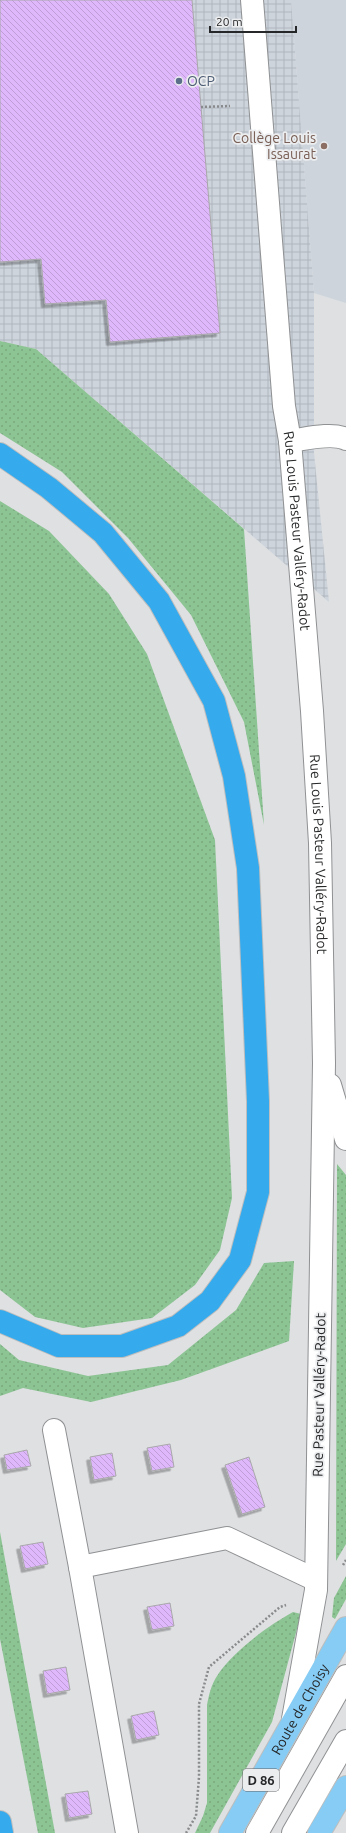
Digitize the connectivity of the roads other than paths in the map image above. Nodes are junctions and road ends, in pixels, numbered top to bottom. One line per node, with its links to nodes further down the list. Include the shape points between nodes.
1 (252, 0): 3 (street, Rue Louis Pasteur Valléry-Radot, via 284,406)
2 (346, 439): 3 (street, via 341,436)
3 (290, 441): 5 (street, Rue Louis Pasteur Valléry-Radot, via 320,843)
4 (0, 454): 7 (highway, via 48,488 103,533 159,600 214,701 234,776 248,868 258,1101 258,1192 240,1260 210,1301 178,1326 122,1346 59,1346)
5 (324, 1063): 6 (street); 10 (street, Rue Pasteur Valléry-Radot)
6 (346, 1139)
7 (0, 1321)
8 (54, 1430): 9 (street)
9 (80, 1567): 10 (street, via 227,1538); 18 (street)
10 (316, 1580): 13 (street, Rue Pasteur Valléry-Radot)
11 (346, 1628): 13 (main road, Route de Choisy / D 86)
12 (346, 1676): 20 (street, Route de Choisy)
13 (292, 1726): 19 (main road, Route de Choisy / D 86)
14 (346, 1741): 21 (street)
15 (346, 1787): 22 (main road)
16 (0, 1822): 17 (highway)
17 (2, 1833)
18 (127, 1833)
19 (230, 1833)
20 (257, 1833)
21 (293, 1833)
22 (319, 1833)

